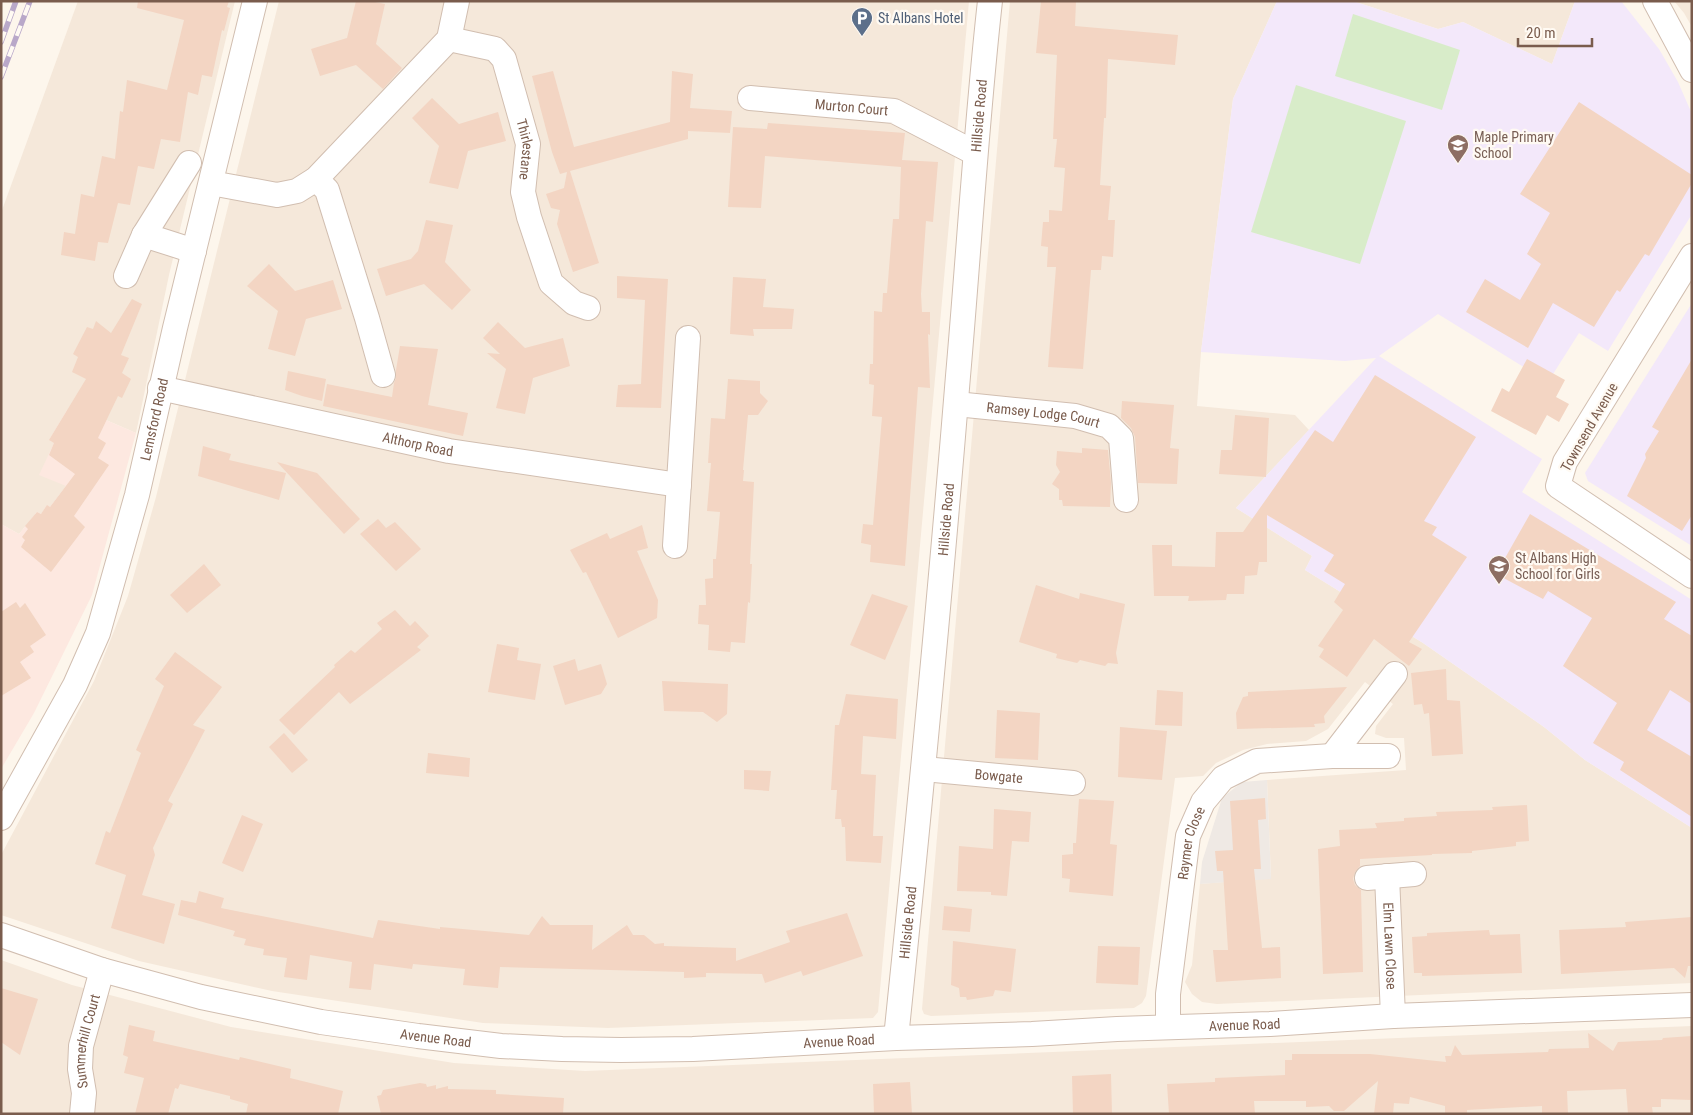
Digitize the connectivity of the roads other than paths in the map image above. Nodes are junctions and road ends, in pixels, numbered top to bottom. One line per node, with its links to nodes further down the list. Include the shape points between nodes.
1 (255, 1): 11 (street, Lemsford Road)
2 (457, 1): 5 (street)
3 (990, 1): 8 (street, Hillside Road)
4 (1655, 1): 6 (street)
5 (449, 39): 10 (street); 16 (street, Thirlestane, via 495,49 504,59 528,144 523,192 551,283 574,303)
6 (1692, 70)
7 (750, 98): 8 (street, Murton Court, via 894,111)
8 (975, 152): 20 (street, Hillside Road)
9 (188, 163): 12 (street)
10 (316, 179): 11 (street, via 297,191 277,195); 18 (street, via 327,190)
11 (211, 183): 13 (street, Lemsford Road)
12 (144, 235): 13 (street); 15 (street)
13 (194, 251): 19 (street, Lemsford Road)
14 (1692, 256): 24 (street, Townsend Avenue, via 1566,462 1558,486)
15 (126, 276)
16 (588, 308)
17 (688, 338): 21 (street)
18 (383, 375)
19 (160, 388): 21 (street, Althorp Road, via 449,450); 30 (street, Lemsford Road, via 137,495 98,633 76,685)
20 (956, 404): 22 (street, Ramsey Lodge Court, via 1075,416 1109,426 1120,438); 28 (street, Hillside Road)
21 (679, 485): 23 (street)
22 (1126, 500)
23 (675, 546)
24 (1692, 576)
25 (1395, 674): 26 (street)
26 (1332, 756): 27 (street, Raymer Close); 36 (street, Raymer Close, via 1256,761 1223,778 1203,802 1188,836 1168,994)
27 (1388, 756)
28 (924, 769): 29 (street, Bowgate); 37 (street, Hillside Road)
29 (1073, 783)
30 (1, 818)
31 (1414, 874): 35 (street, Elm Lawn Close, via 1377,877)
32 (1, 935): 33 (street, Avenue Road)
33 (102, 970): 37 (street, Avenue Road, via 201,997 321,1022 501,1046 693,1049); 38 (street, Summerhill Court, via 81,1046)
34 (1692, 1005): 35 (street, Avenue Road)
35 (1393, 1016): 36 (street, Avenue Road)
36 (1168, 1027): 37 (street, Avenue Road)
37 (896, 1038)
38 (82, 1114)

